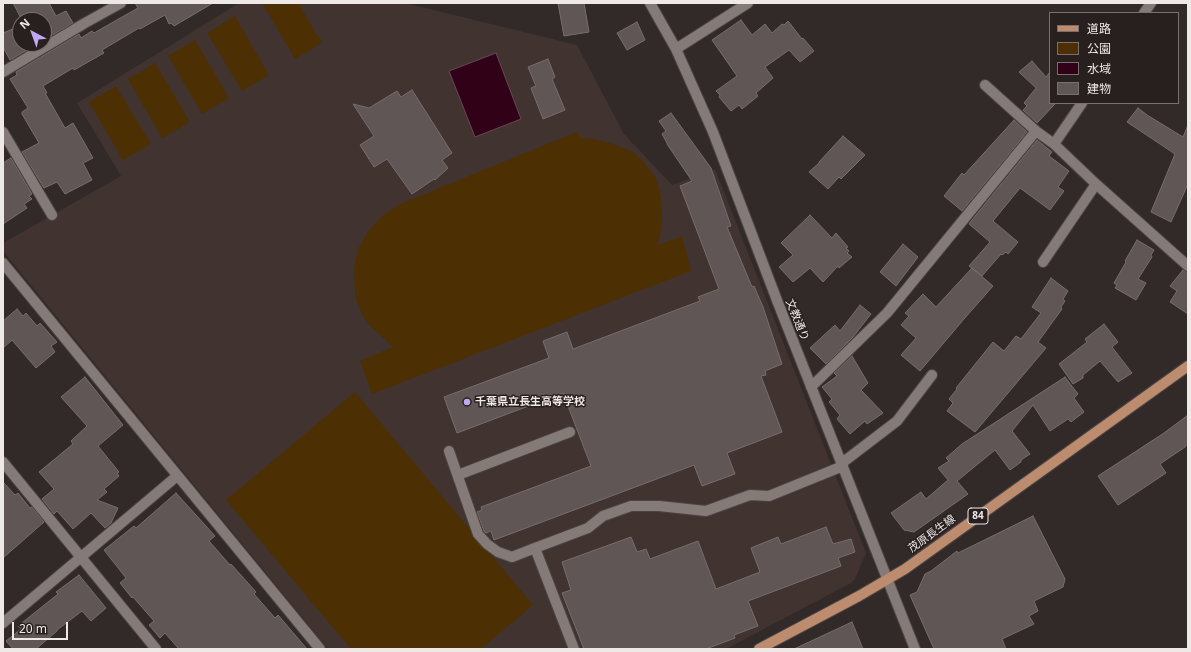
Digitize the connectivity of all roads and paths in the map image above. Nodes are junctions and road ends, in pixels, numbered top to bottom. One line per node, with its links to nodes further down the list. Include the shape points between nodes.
1 (121, 3): 7 (street)
2 (748, 3): 6 (street)
3 (1151, 3): 5 (street)
4 (649, 4): 6 (street, 文教通り)
5 (1145, 12)
6 (676, 49): 20 (street, 文教通り, via 712,132)
7 (3, 72)
8 (985, 86): 11 (street)
9 (1081, 104): 12 (street)
10 (3, 132): 14 (street)
11 (1036, 132): 12 (street); 20 (street, via 887,313)
12 (1054, 144): 13 (street)
13 (1096, 184): 15 (street); 17 (street)
14 (52, 215)
15 (1043, 262)
16 (3, 263): 26 (street)
17 (1188, 266)
18 (1188, 366): 29 (main road, 茂原長生線 / 84)
19 (932, 375): 24 (street, via 897,421)
20 (811, 387): 24 (street, 文教通り)
21 (570, 432): 25 (street)
22 (449, 451): 25 (street)
23 (3, 462): 28 (street)
24 (842, 465): 27 (street, via 770,496 750,495 706,511 631,506 603,516 588,528); 29 (street, 文教通り)
25 (458, 475): 27 (street, via 478,534 487,544 498,552 512,557)
26 (178, 476): 28 (street); 32 (street)
27 (535, 548): 33 (street)
28 (81, 558): 30 (street); 31 (street)
29 (888, 580): 34 (main road, 茂原長生線 / 84); 35 (street, 文教通り)
30 (3, 623)
31 (156, 649)
32 (320, 649)
33 (574, 649)
34 (759, 649)
35 (915, 649)

